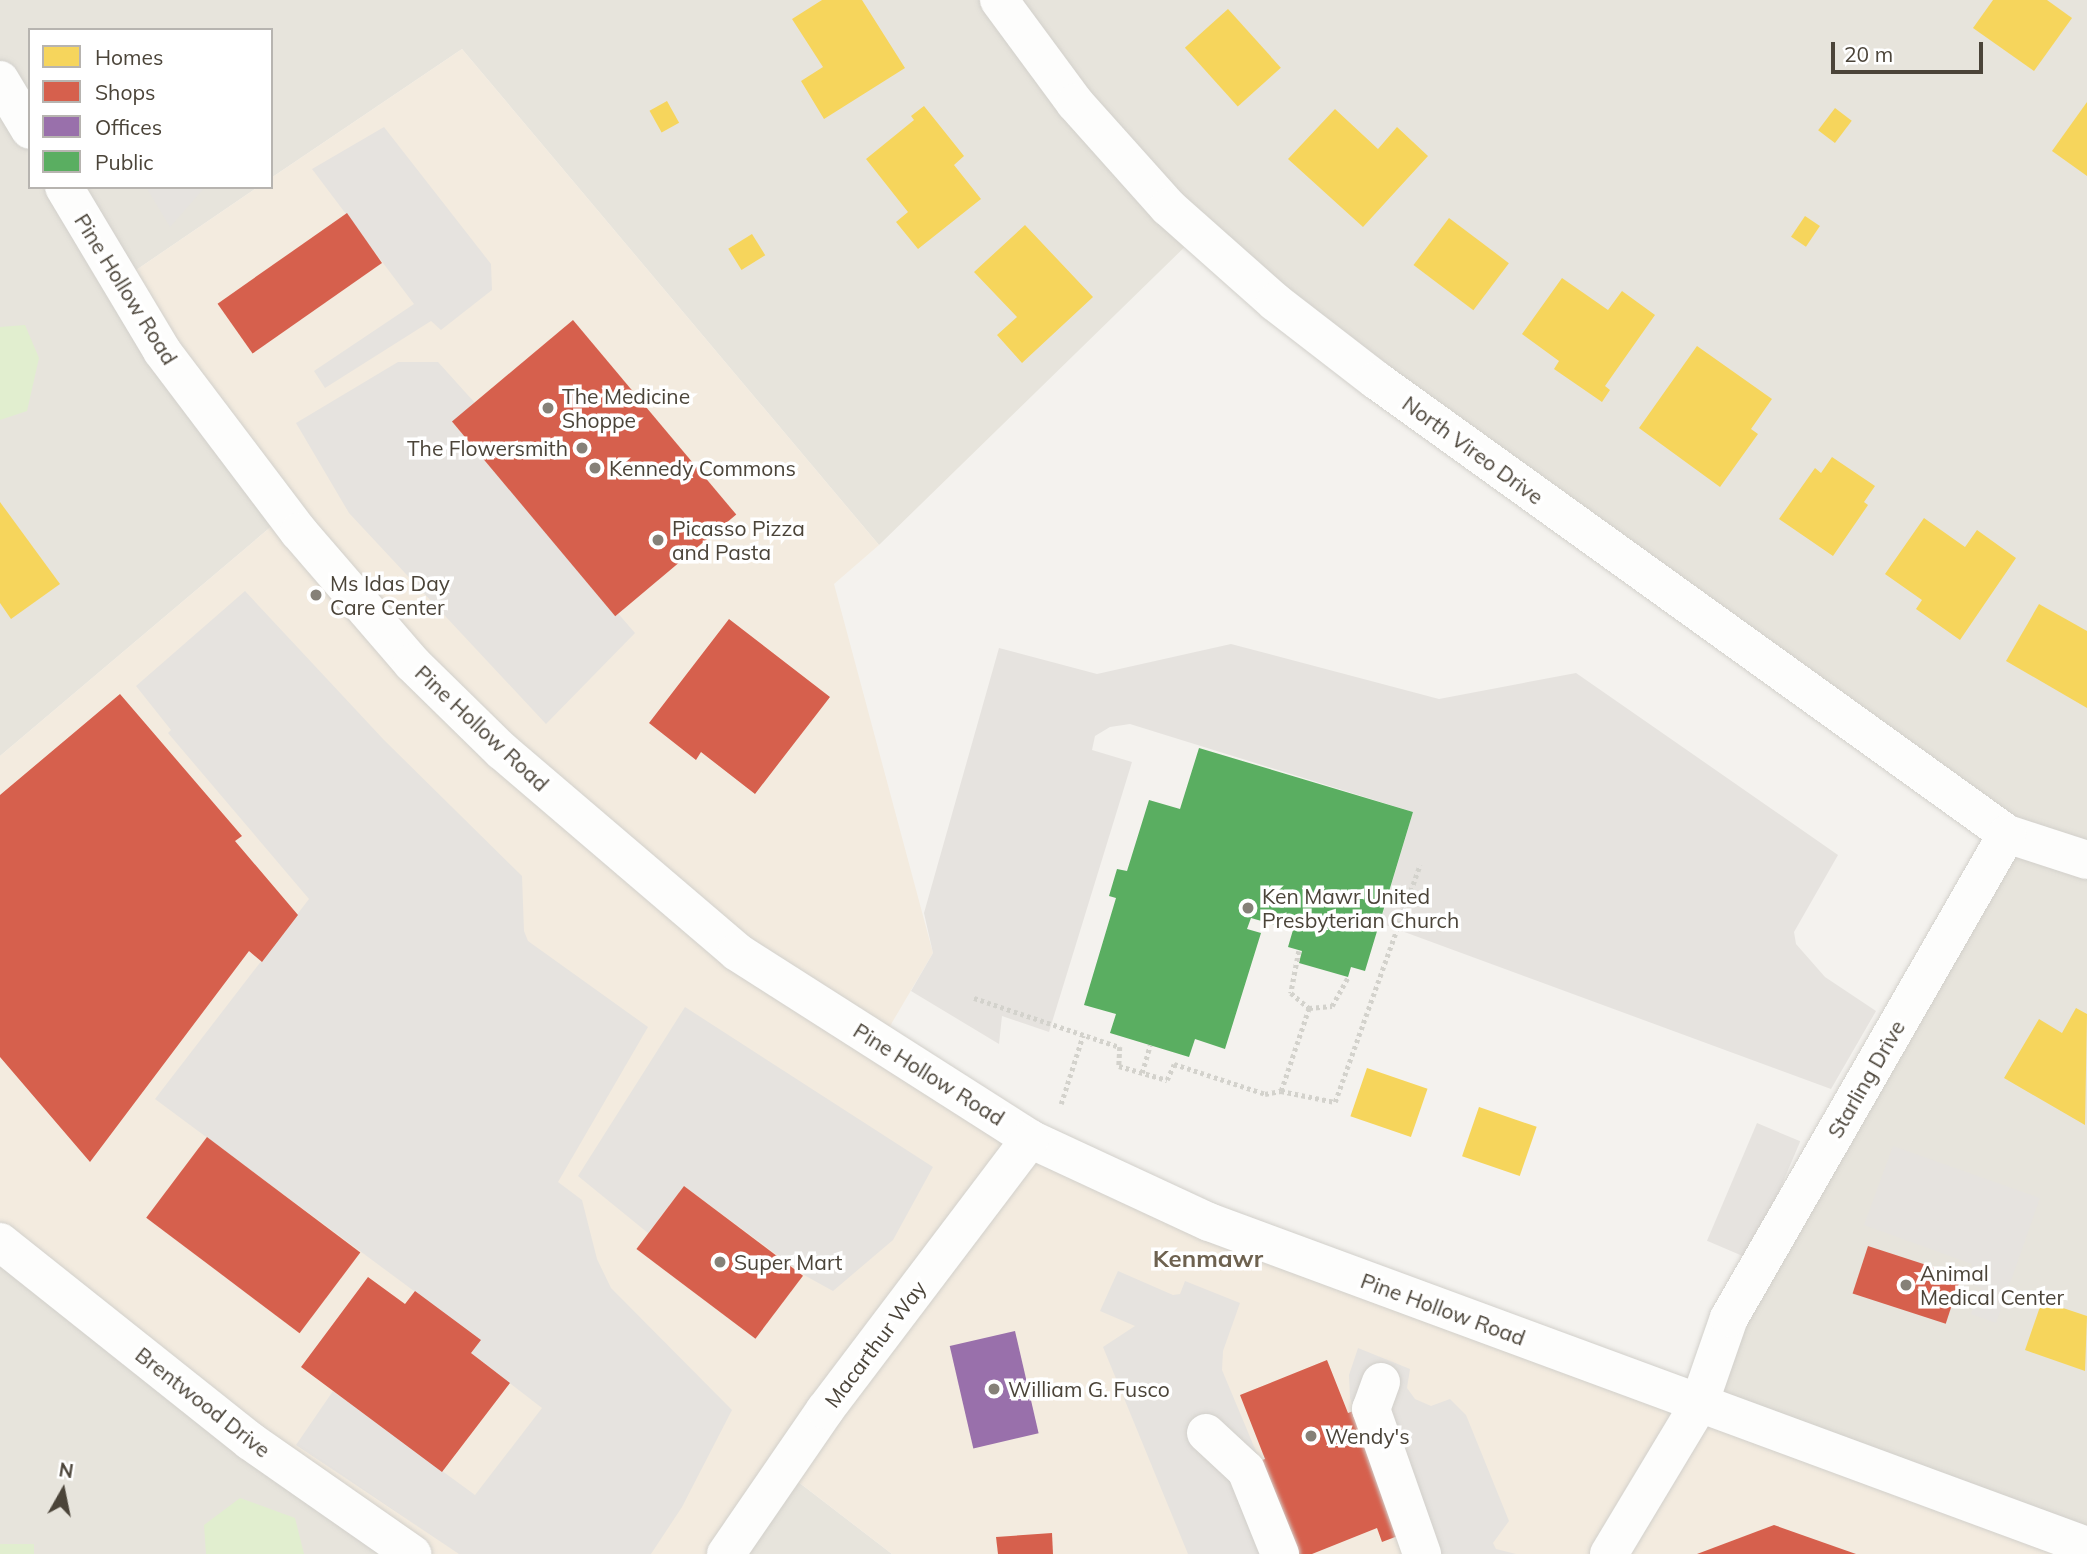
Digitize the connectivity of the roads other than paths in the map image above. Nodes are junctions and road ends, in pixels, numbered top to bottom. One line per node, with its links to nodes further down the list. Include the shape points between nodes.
1 (999, 0): 5 (street, North Vireo Drive, via 1075,103 1168,207 1275,302 1376,380)
2 (0, 80): 3 (street)
3 (28, 127)
4 (65, 189): 7 (street, Pine Hollow Road, via 162,351 299,532 411,663 502,751 737,953)
5 (2007, 834): 6 (street); 10 (street, Starling Drive, via 1729,1318)
6 (2087, 860)
7 (1039, 1142): 10 (street, Pine Hollow Road, via 1209,1222); 14 (street, Macarthur Way, via 825,1410)
8 (0, 1241): 13 (street, Brentwood Drive, via 250,1441)
9 (1381, 1382): 16 (street, via 1371,1409)
10 (1699, 1404): 12 (street, Pine Hollow Road); 17 (street, Starling Drive)
11 (1206, 1433): 15 (street, via 1246,1470)
12 (2087, 1546)
13 (412, 1554)
14 (726, 1554)
15 (1280, 1554)
16 (1422, 1554)
17 (1609, 1554)

